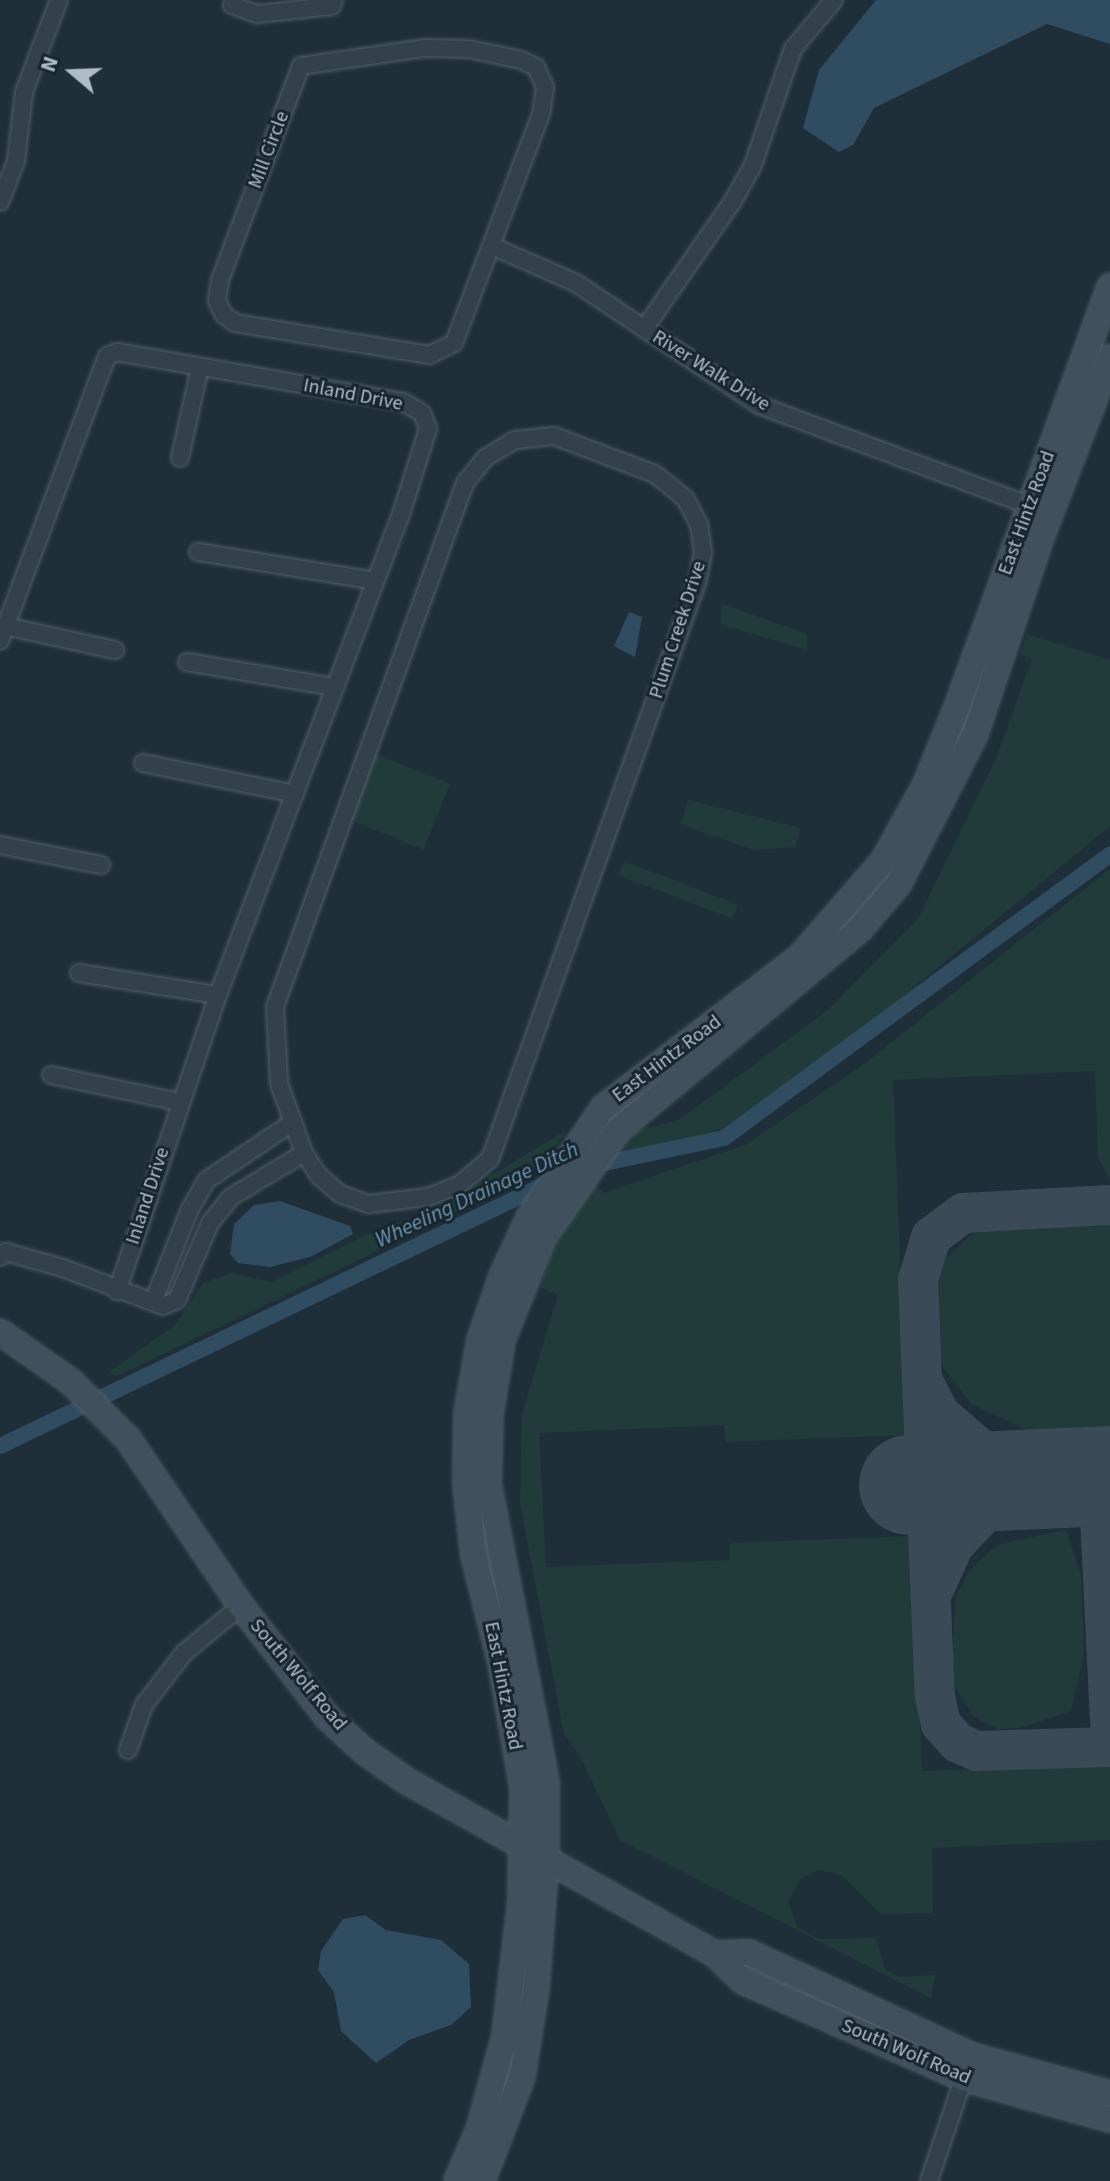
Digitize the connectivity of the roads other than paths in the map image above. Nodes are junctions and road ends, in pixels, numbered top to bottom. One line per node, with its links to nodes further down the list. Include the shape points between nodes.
1 (59, 0): 5 (street, via 24,92 16,161)
2 (334, 0): 4 (street, via 332,6 257,14)
3 (834, 0): 8 (street, via 793,49 753,165 733,201)
4 (233, 2)
5 (0, 202)
6 (492, 246): 6 (street, Mill Circle, via 543,104 545,87 536,67 493,52 454,48 308,64 298,73 220,280 217,301 235,323 429,355 454,343); 8 (street, River Walk Drive, via 576,283)
7 (1110, 286): 12 (main road, East Hintz Road)
8 (644, 329): 12 (street, River Walk Drive, via 759,405)
9 (1110, 358): 29 (main road, East Hintz Road, via 1041,537 975,734 899,883 860,929 618,1130)
10 (200, 367): 11 (street); 14 (street, Inland Drive, via 403,402 422,413 428,429); 15 (street, Inland Drive, via 117,352 107,356)
11 (180, 458)
12 (1030, 506): 29 (main road, East Hintz Road, via 926,784 884,860 800,957 603,1108)
13 (198, 552): 14 (street)
14 (375, 581): 18 (street, Inland Drive)
15 (3, 634): 16 (street, Inland Drive)
16 (115, 650)
17 (187, 662): 18 (street)
18 (335, 687): 20 (street, Inland Drive)
19 (143, 763): 20 (street)
20 (295, 794): 24 (street, Inland Drive)
21 (0, 845): 22 (street)
22 (101, 865)
23 (79, 973): 24 (street)
24 (218, 995): 26 (street, Inland Drive)
25 (51, 1075): 26 (street)
26 (179, 1102): 31 (street, Inland Drive)
27 (293, 1122): 28 (street, Plum Creek Drive); 28 (street, Plum Creek Drive, via 275,1059 275,1007 465,483 485,458 515,440 554,436 655,474 685,498 699,524 703,553 697,583 490,1159 459,1185 428,1197 368,1204 340,1194); 32 (street, via 207,1180 190,1209)
28 (304, 1153): 32 (street, via 231,1197 210,1223 177,1300)
29 (537, 1226): 36 (main road, East Hintz Road, via 480,1340 467,1414 466,1483 474,1556 501,1662 523,1788); 37 (main road, East Hintz Road, via 502,1340 490,1414 488,1483 546,1782)
30 (0, 1257): 31 (street, via 6,1252 63,1268)
31 (117, 1291): 32 (street)
32 (158, 1304)
33 (0, 1332): 34 (main road, South Wolf Road, via 70,1381 128,1439)
34 (241, 1606): 35 (street, via 176,1663 144,1705); 36 (main road, South Wolf Road, via 328,1718 364,1751 405,1780)
35 (128, 1750)
36 (522, 1843): 37 (main road, South Wolf Road); 41 (main road, East Hintz Road, via 505,2036 479,2130)
37 (546, 1855): 38 (main road, South Wolf Road, via 715,1954 749,1953); 42 (main road, East Hintz Road, via 536,1988 522,2076)
38 (968, 2067): 39 (main road, South Wolf Road); 40 (main road, South Wolf Road); 43 (street)
39 (1110, 2094)
40 (1110, 2119)
41 (457, 2181)
42 (482, 2181)
43 (929, 2181)

